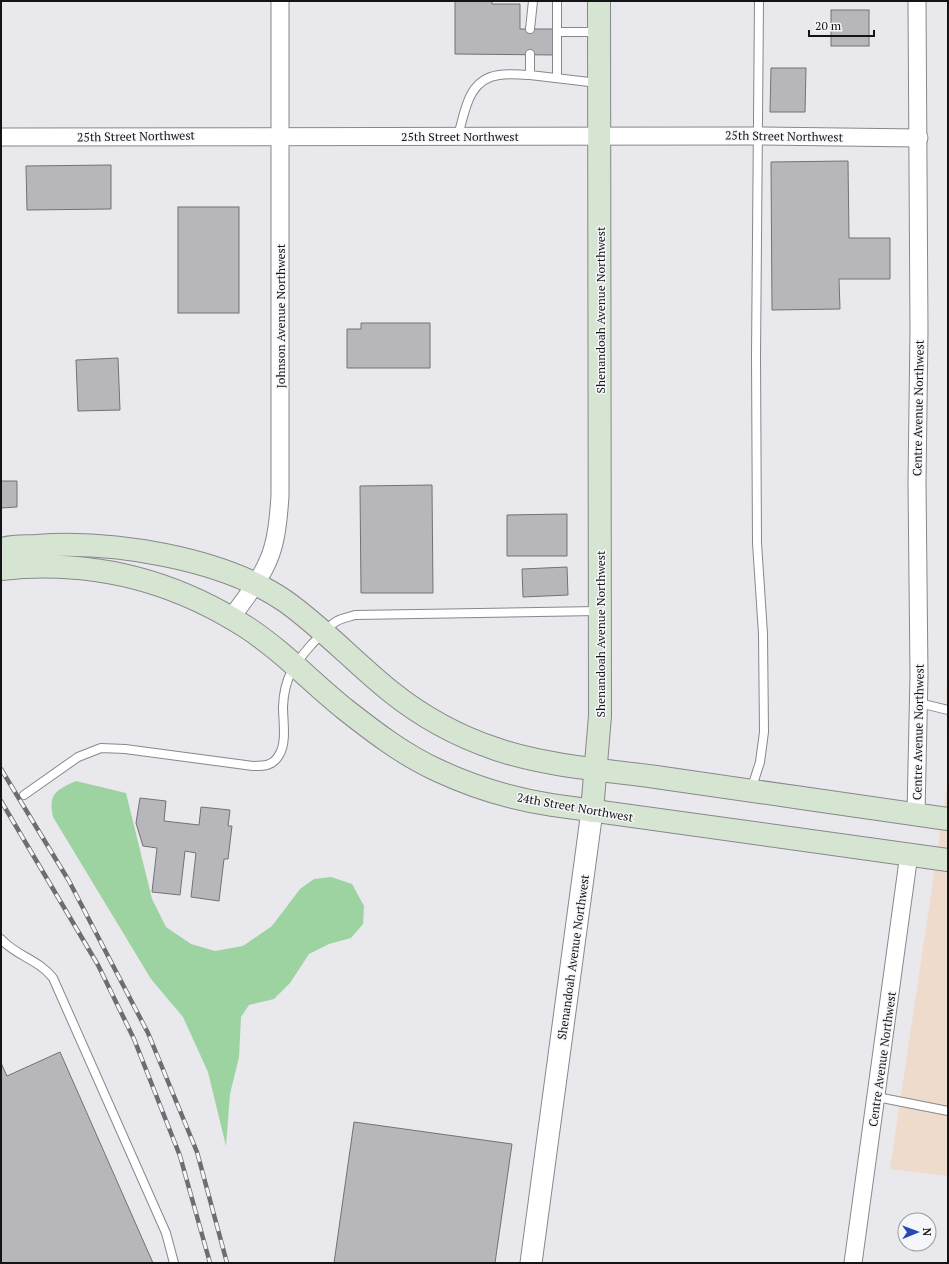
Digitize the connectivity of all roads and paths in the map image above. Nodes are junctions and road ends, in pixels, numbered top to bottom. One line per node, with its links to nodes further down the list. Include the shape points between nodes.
1 (280, 1): 17 (street, Johnson Avenue Northwest)
2 (533, 1): 7 (lane)
3 (557, 1): 8 (lane)
4 (599, 1): 9 (main road, Shenandoah Avenue Northwest)
5 (759, 1): 16 (lane)
6 (917, 1): 19 (street, Centre Avenue Northwest)
7 (530, 29)
8 (557, 32): 9 (lane); 12 (lane)
9 (599, 32): 13 (main road, Shenandoah Avenue Northwest)
10 (530, 54): 11 (lane)
11 (530, 75): 12 (lane); 14 (lane, via 499,74 483,80 471,92)
12 (557, 78): 13 (lane)
13 (599, 83): 15 (main road, Shenandoah Avenue Northwest)
14 (458, 136): 15 (street, 25th Street Northwest); 17 (street, 25th Street Northwest)
15 (599, 136): 16 (street, 25th Street Northwest); 22 (main road, Shenandoah Avenue Northwest)
16 (758, 136): 19 (street, 25th Street Northwest); 29 (lane, via 757,543 763,634 764,732 760,762)
17 (280, 137): 18 (street, 25th Street Northwest); 21 (street, Johnson Avenue Northwest, via 280,495 278,525 273,547)
18 (1, 138)
19 (919, 138): 26 (street, Centre Avenue Northwest)
20 (2, 553): 21 (main road, 24th Street Northwest, via 65,544 113,547 157,554 223,570); 23 (main road, 24th Street Northwest, via 32,565 83,568 155,582)
21 (255, 584): 23 (street, Johnson Avenue Northwest); 24 (main road, 24th Street Northwest, via 285,601)
22 (601, 611): 24 (lane, via 355,615 338,621); 28 (main road, Shenandoah Avenue Northwest)
23 (231, 618): 25 (main road, 24th Street Northwest, via 285,654)
24 (324, 631): 25 (lane); 28 (main road, 24th Street Northwest, via 390,691 426,717 457,734 496,750)
25 (295, 664): 30 (lane, via 285,690 283,744 274,762 264,766 252,766 101,748 78,757); 31 (main road, 24th Street Northwest, via 352,714 389,742 436,770 473,785 533,802)
26 (919, 703): 27 (lane); 32 (street, Centre Avenue Northwest)
27 (948, 710)
28 (597, 769): 29 (main road, 24th Street Northwest); 31 (main road, Shenandoah Avenue Northwest)
29 (751, 791): 32 (main road, 24th Street Northwest)
30 (24, 795)
31 (592, 811): 34 (main road, 24th Street Northwest); 40 (street, Shenandoah Avenue Northwest)
32 (916, 814): 33 (main road, 24th Street Northwest)
33 (948, 819)
34 (909, 854): 35 (main road, 24th Street Northwest); 37 (street, Centre Avenue Northwest)
35 (948, 860)
36 (1, 939): 39 (lane, via 7,946 44,967 53,978 166,1233)
37 (877, 1097): 38 (lane); 41 (street, Centre Avenue Northwest)
38 (948, 1111)
39 (174, 1263)
40 (531, 1263)
41 (853, 1263)

